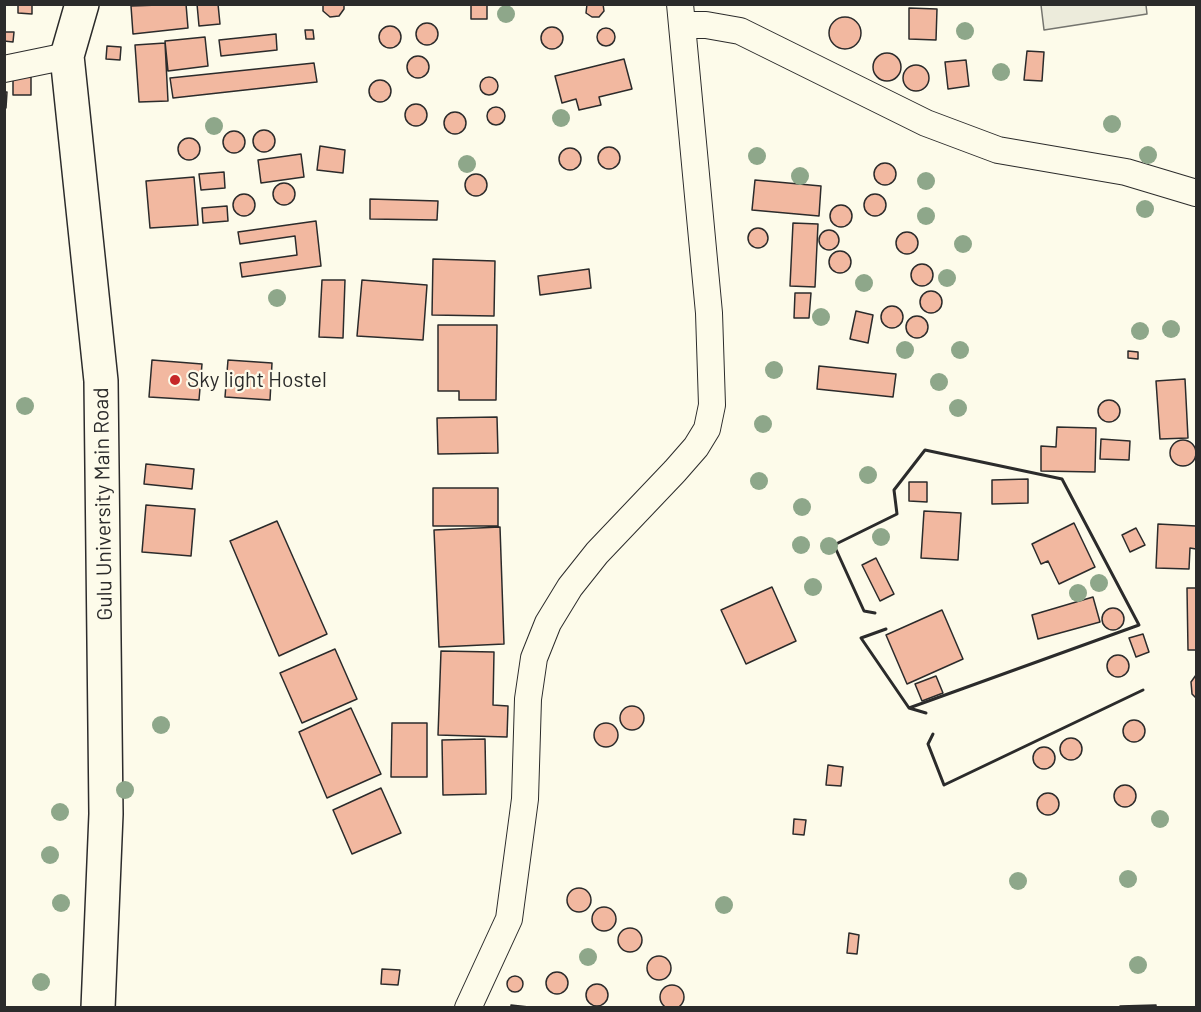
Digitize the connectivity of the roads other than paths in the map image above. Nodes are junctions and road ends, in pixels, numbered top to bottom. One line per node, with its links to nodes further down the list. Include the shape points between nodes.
1 (82, 4): 3 (street, Gulu University Main Road)
2 (680, 10): 5 (street, via 706,25 740,31 926,123 998,150 1126,172); 7 (street, via 709,313 712,405 707,429 689,455 597,554 548,623 534,658 528,699 525,799 508,920)
3 (67, 56): 4 (street); 6 (street, Gulu University Main Road, via 100,381 106,814)
4 (4, 69)
5 (1197, 193)
6 (98, 1008)
7 (468, 1008)

